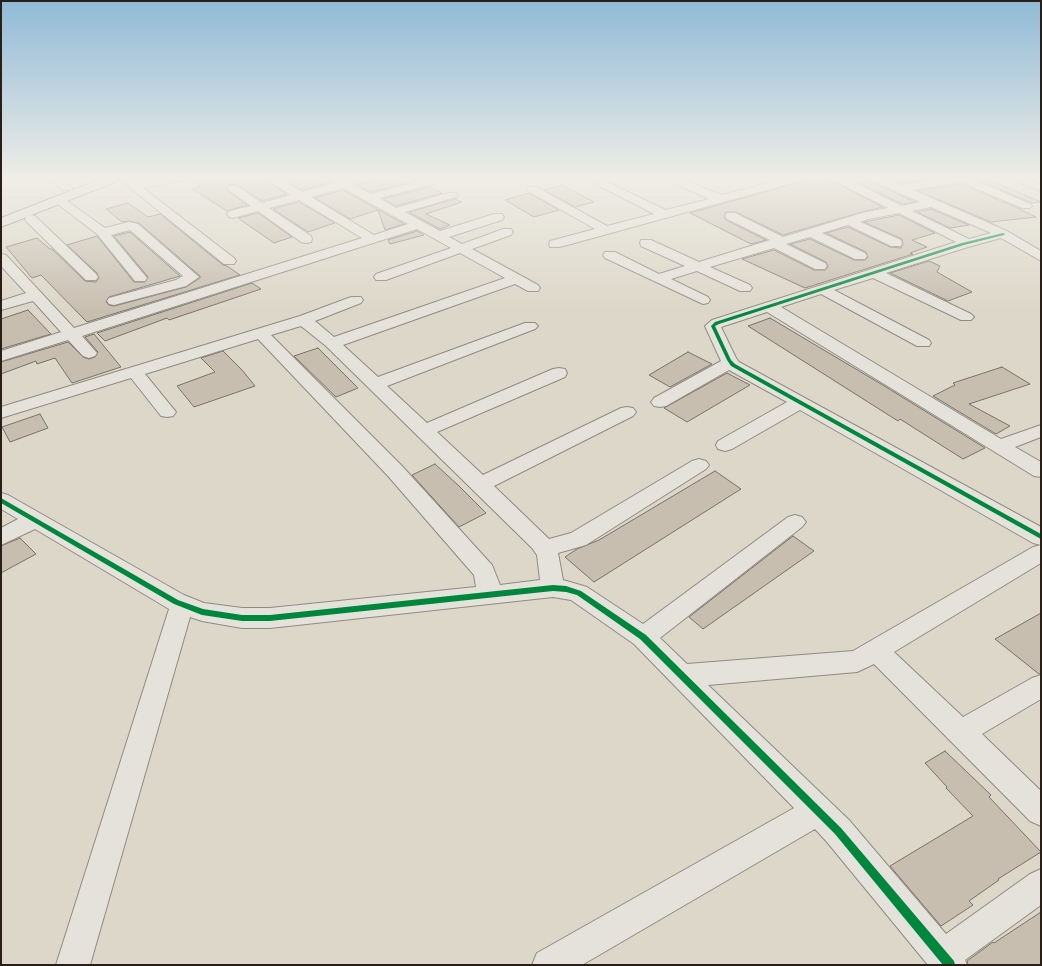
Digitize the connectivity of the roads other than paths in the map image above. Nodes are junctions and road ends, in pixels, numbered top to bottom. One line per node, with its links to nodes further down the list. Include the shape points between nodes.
1 (24, 222): 18 (highway)
2 (34, 222): 40 (street)
3 (88, 222): 19 (street)
4 (179, 222): 36 (street)
5 (281, 222): 24 (street)
6 (345, 222): 25 (street)
7 (417, 222): 16 (street)
8 (483, 222): 23 (street)
9 (591, 222): 17 (street)
10 (634, 222): 17 (street)
11 (742, 222): 26 (street)
12 (844, 222): 21 (street)
13 (850, 222): 28 (street)
14 (925, 222): 29 (street)
15 (976, 222): 22 (street)
16 (420, 224): 23 (street); 25 (street)
17 (605, 230): 30 (street)
18 (1, 232)
19 (101, 232): 42 (street); 51 (street, via 134,227 192,277 181,283)
20 (507, 232): 31 (street)
21 (810, 232): 26 (street); 33 (street)
22 (1003, 234): 29 (street); 34 (street)
23 (441, 236): 31 (street)
24 (306, 239)
25 (372, 239): 57 (street)
26 (778, 242): 37 (street); 38 (street)
27 (646, 243): 37 (street)
28 (896, 243)
29 (968, 243): 39 (street)
30 (555, 244)
31 (463, 248): 41 (street); 44 (street)
32 (610, 255): 43 (street)
33 (860, 256)
34 (1041, 257)
35 (1, 258): 48 (street)
36 (229, 261)
37 (698, 266): 43 (street); 46 (street)
38 (820, 266)
39 (874, 273): 47 (street); 54 (street)
40 (91, 277)
41 (381, 277)
42 (140, 278)
43 (659, 278): 50 (street)
44 (516, 279): 45 (street); 59 (street)
45 (533, 288)
46 (745, 288)
47 (822, 289): 53 (street); 60 (street)
48 (36, 295): 52 (street); 57 (street)
49 (356, 300): 55 (street)
50 (703, 300)
51 (114, 301)
52 (1, 306)
53 (768, 306): 63 (street, via 714,324 714,329); 75 (street)
54 (966, 317)
55 (302, 321): 58 (street); 59 (street, via 307,322)
56 (530, 326): 66 (street)
57 (72, 333): 61 (street); 62 (street)
58 (261, 333): 64 (street); 87 (street, via 395,471 484,571 488,581)
59 (332, 343): 66 (street)
60 (923, 343)
61 (89, 353)
62 (1, 356)
63 (731, 362): 67 (street); 68 (street)
64 (135, 372): 69 (street); 71 (street)
65 (559, 373): 72 (street)
66 (375, 384): 72 (street)
67 (660, 402)
68 (800, 402): 74 (street); 83 (street)
69 (167, 412)
70 (627, 412): 78 (street)
71 (1, 413)
72 (424, 431): 78 (street)
73 (1041, 431): 75 (street)
74 (725, 445)
75 (1002, 445): 77 (street)
76 (699, 466): 84 (street, via 578,539)
77 (1041, 471)
78 (480, 485): 84 (street)
79 (1, 500): 80 (street)
80 (35, 520): 82 (street); 88 (street)
81 (795, 522): 89 (street)
82 (1, 537)
83 (1041, 537)
84 (545, 548): 86 (street)
85 (1041, 553): 90 (street)
86 (553, 588): 87 (street); 89 (street, via 579,593)
87 (488, 595): 88 (street, via 255,618 202,612)
88 (182, 605): 98 (street)
89 (643, 637): 91 (street)
90 (877, 651): 91 (street, via 849,663); 93 (street)
91 (682, 676): 95 (street)
92 (1041, 686): 93 (street)
93 (961, 732): 94 (street)
94 (1041, 810)
95 (816, 811): 97 (street, via 854,848); 99 (street)
96 (1041, 885): 97 (street)
97 (946, 960)
98 (73, 965)
99 (549, 965)

